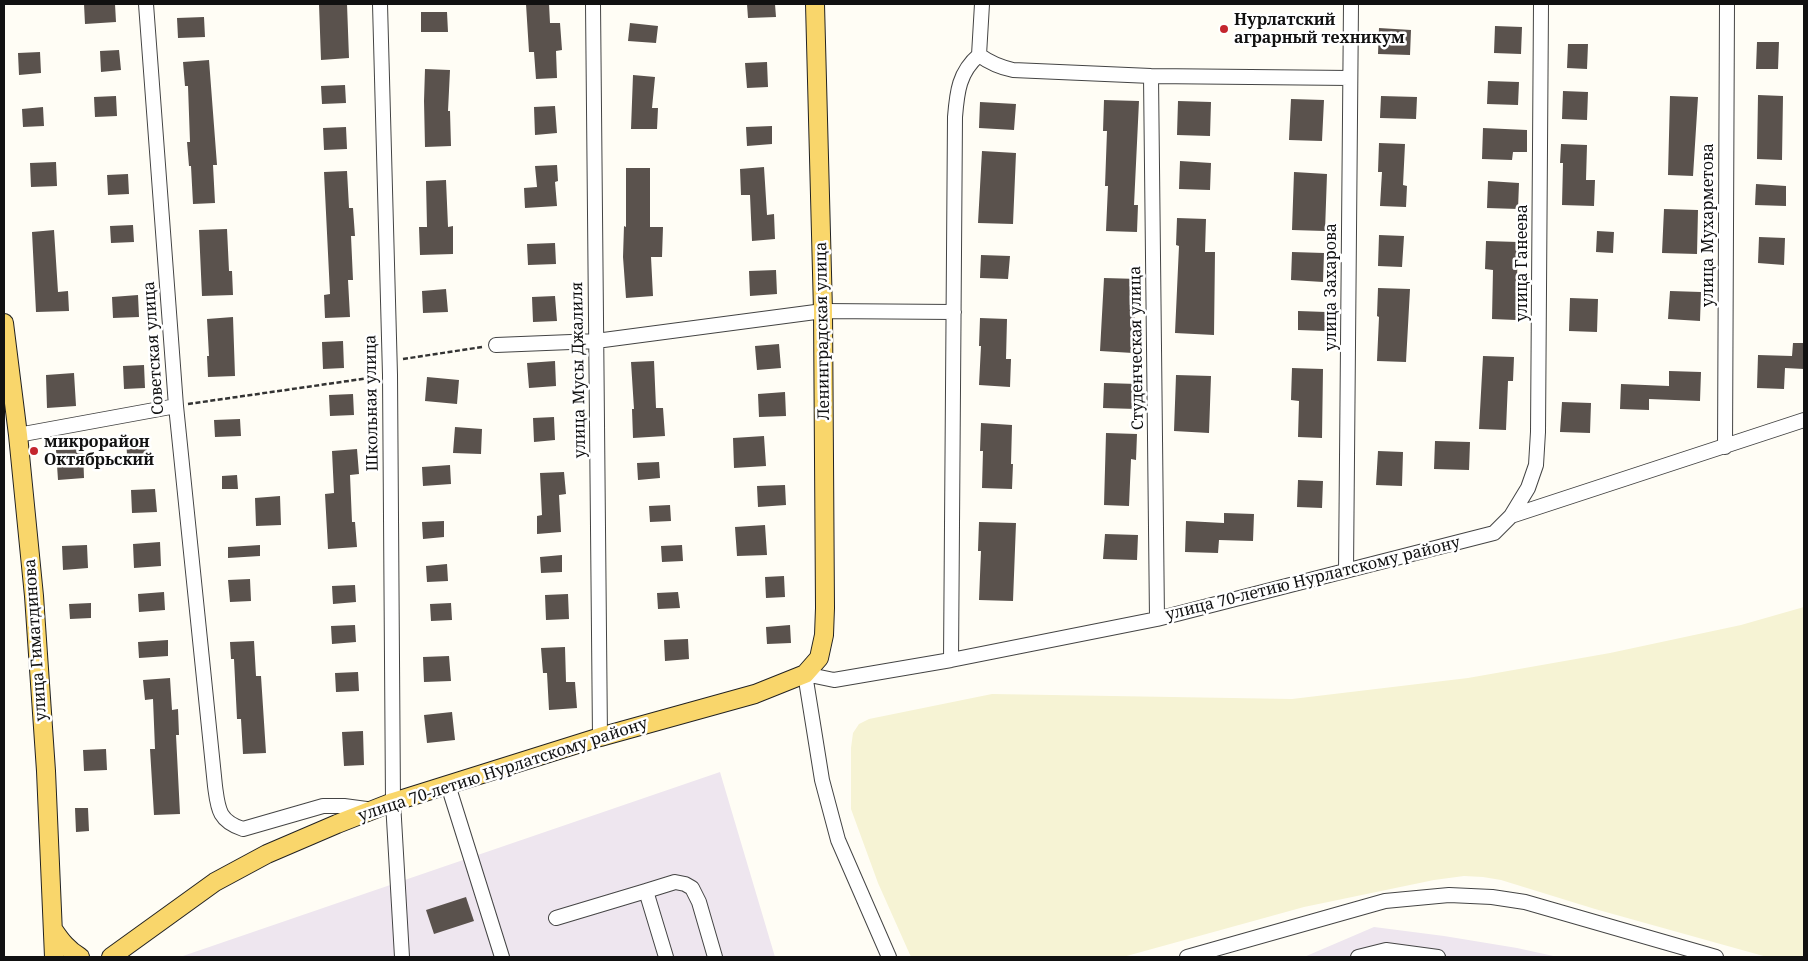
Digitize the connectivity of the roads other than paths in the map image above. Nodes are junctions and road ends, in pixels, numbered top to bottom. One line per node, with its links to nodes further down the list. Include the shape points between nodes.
1 (146, 4): 17 (street, Советская улица)
2 (380, 4): 29 (street, Школьная улица, via 390,368)
3 (593, 4): 15 (street, улица Мусы Джалиля)
4 (815, 4): 12 (main road, Ленинградская улица)
5 (982, 4): 9 (street)
6 (1351, 4): 11 (street, улица Захарова)
7 (1541, 4): 21 (street, улица Ганеева, via 1538,432 1536,465 1528,488)
8 (1727, 4): 20 (street, улица Мухарметова)
9 (979, 55): 10 (street, via 1013,70); 13 (street, via 968,64 956,101)
10 (1151, 76): 11 (street); 23 (street, Студенческая улица)
11 (1350, 78): 22 (street, улица Захарова)
12 (823, 311): 13 (street); 15 (street); 24 (main road, Ленинградская улица, via 825,608 824,635)
13 (954, 312): 25 (street)
14 (4, 324): 19 (main road, улица Гиматдинова)
15 (596, 341): 16 (street); 27 (street, улица Мусы Джалиля)
16 (496, 345)
17 (176, 406): 19 (street); 30 (street, Советская улица, via 218,808 224,819 242,829 323,806)
18 (1804, 420): 20 (street, улица 70-летию Нурлатскому району)
19 (18, 435): 33 (main road, улица Гиматдинова, via 34,596)
20 (1725, 446): 21 (street, улица 70-летию Нурлатскому району)
21 (1511, 516): 22 (street, улица 70-летию Нурлатскому району, via 1494,533)
22 (1346, 570): 23 (street, улица 70-летию Нурлатскому району)
23 (1157, 619): 25 (street, улица 70-летию Нурлатскому району)
24 (818, 658): 26 (main road, улица 70-летию Нурлатскому району)
25 (951, 660): 26 (street, улица 70-летию Нурлатскому району, via 834,680)
26 (805, 674): 27 (main road, улица 70-летию Нурлатскому району, via 755,694); 41 (street, via 822,780 836,832)
27 (600, 737): 28 (main road, улица 70-летию Нурлатскому району)
28 (448, 784): 29 (main road, улица 70-летию Нурлатскому району); 38 (street)
29 (393, 802): 30 (main road, улица 70-летию Нурлатскому району); 37 (street, Школьная улица)
30 (374, 810): 36 (main road, улица 70-летию Нурлатскому району, via 267,854 215,882)
31 (646, 891): 32 (street); 39 (street); 40 (street, via 675,882 692,888)
32 (556, 918)
33 (53, 929): 34 (main road, улица Гиматдинова); 35 (main road, via 62,942)
34 (54, 957)
35 (80, 957)
36 (111, 957)
37 (402, 957)
38 (502, 957)
39 (666, 957)
40 (715, 957)
41 (889, 957)
42 (1187, 957): 45 (street, via 1385,902 1449,895 1525,902)
43 (1358, 957): 44 (street, via 1386,950)
44 (1438, 957)
45 (1716, 957)

